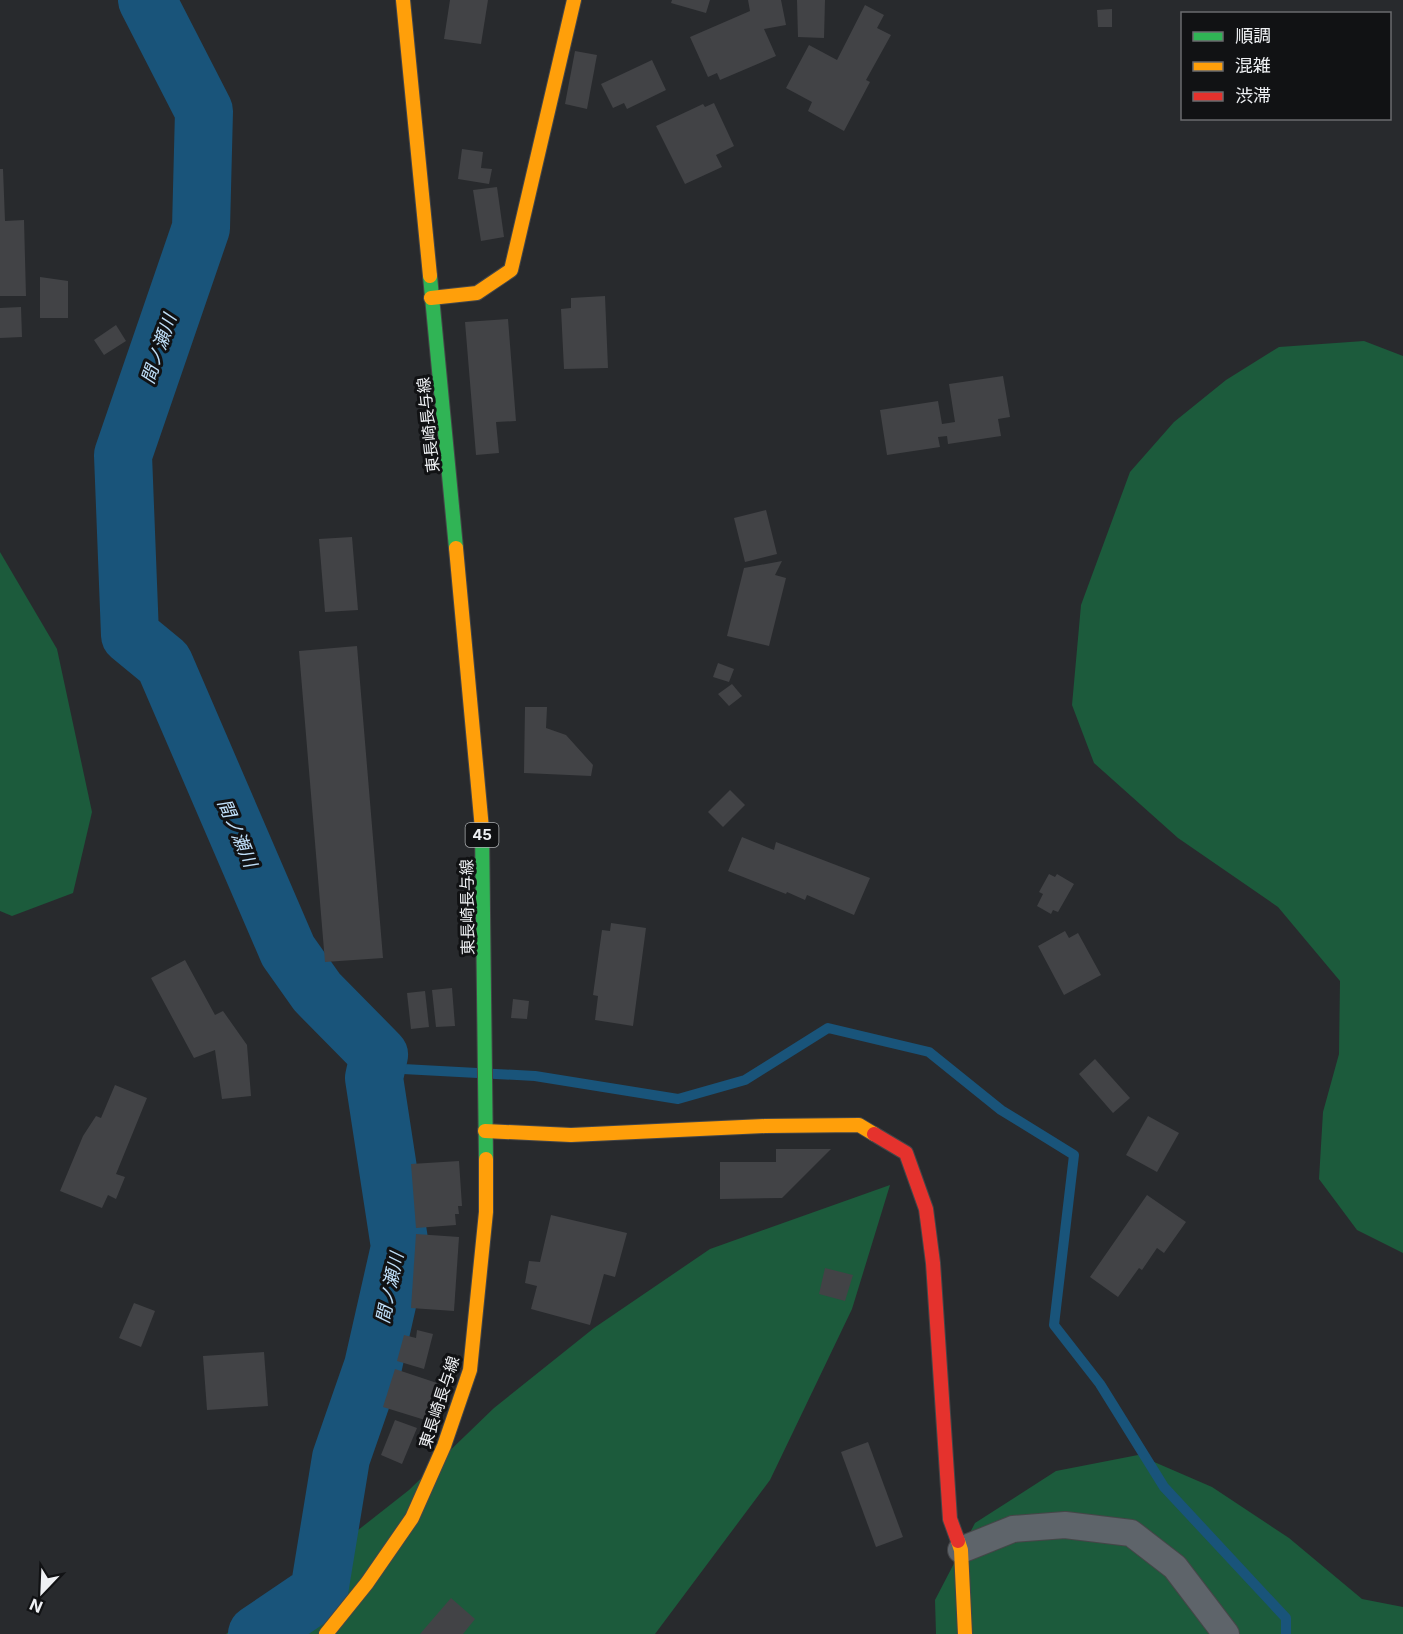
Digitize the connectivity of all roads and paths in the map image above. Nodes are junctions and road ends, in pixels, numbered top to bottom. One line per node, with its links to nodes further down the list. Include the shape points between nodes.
1 (403, 0): 3 (main road, 東長崎長与線 / 45)
2 (574, 0): 3 (main road, via 511,270 477,293)
3 (431, 298): 4 (main road, 東長崎長与線 / 45, via 481,806)
4 (485, 1131): 5 (main road, via 571,1135 859,1125 906,1153 926,1209 950,1520); 6 (main road, 東長崎長与線 / 45, via 486,1212 470,1370 444,1446 412,1518 368,1583)
5 (961, 1550): 7 (main road); 8 (street, via 1013,1529 1065,1525 1131,1533 1175,1567)
6 (326, 1634)
7 (965, 1634)
8 (1226, 1634)

